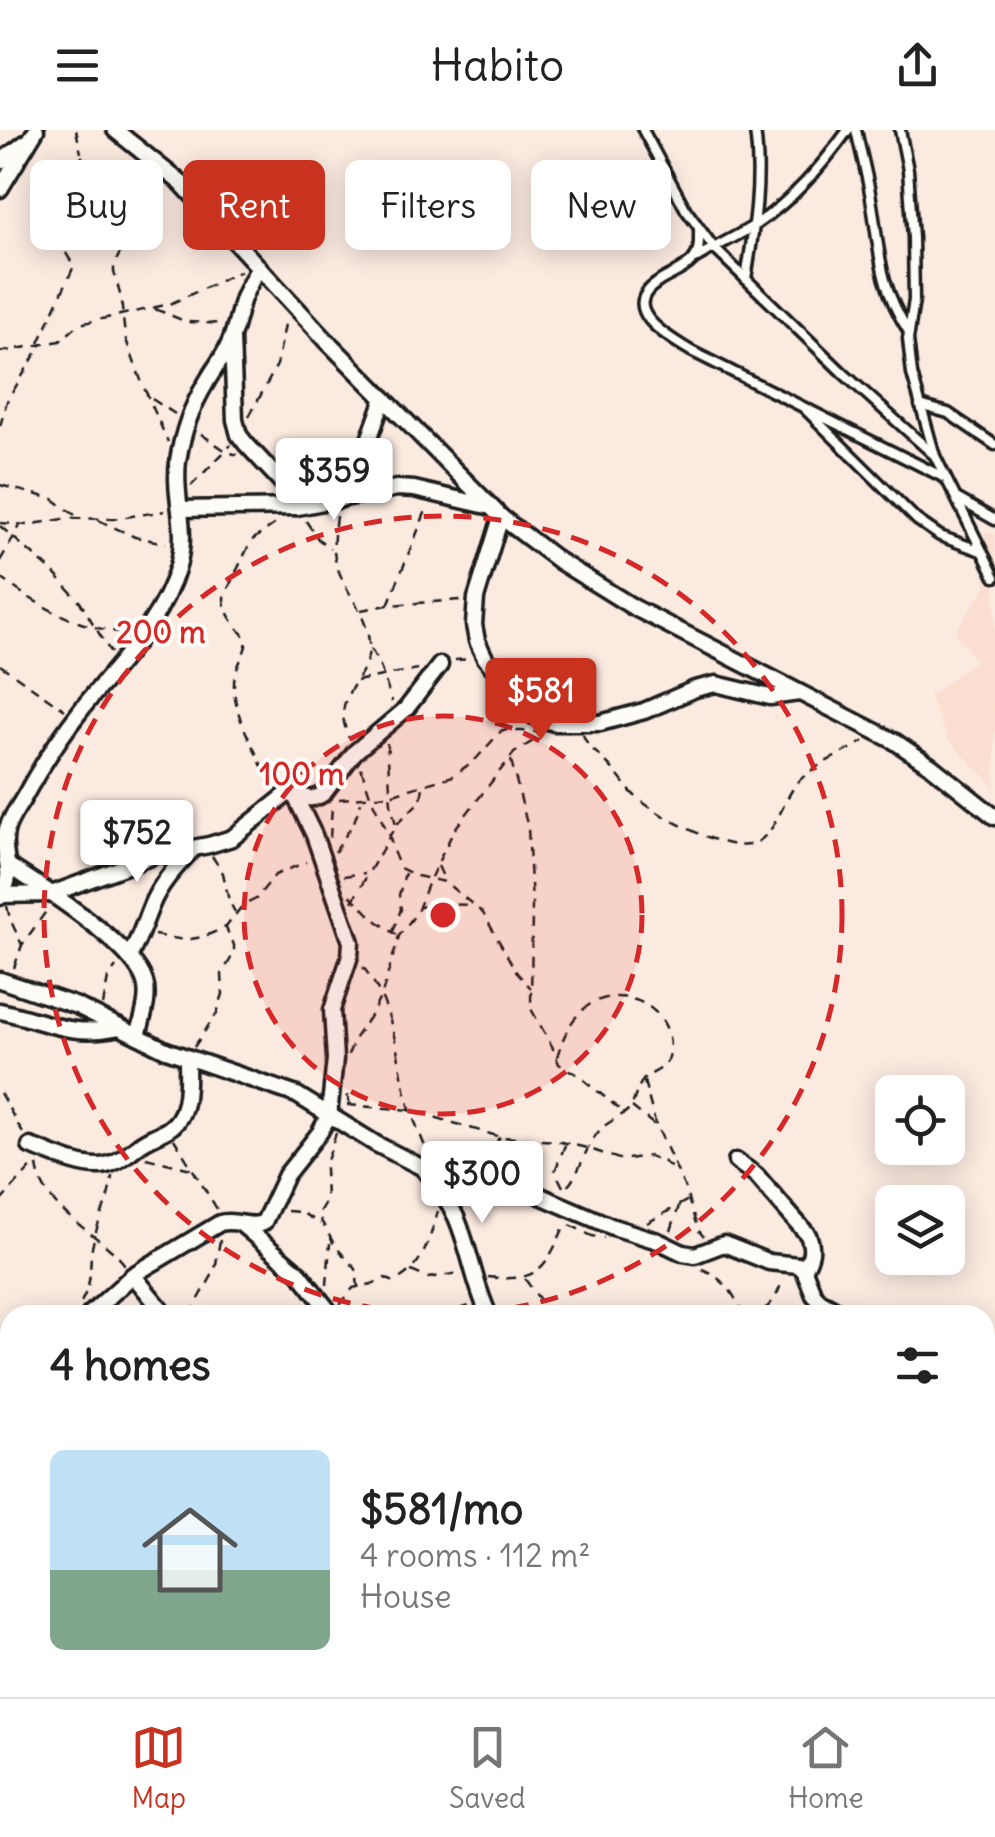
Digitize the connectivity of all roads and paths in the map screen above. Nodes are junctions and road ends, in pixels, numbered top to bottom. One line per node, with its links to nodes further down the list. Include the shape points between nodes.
1 (76, 130): 9 (path)
2 (115, 130): 13 (street)
3 (643, 130): 18 (lane)
4 (755, 130): 17 (lane)
5 (848, 130): 17 (lane, via 804,184)
6 (856, 130): 29 (lane, via 882,274)
7 (900, 130): 29 (lane, via 913,238)
8 (33, 135): 10 (path); 14 (street); 16 (street)
9 (81, 156): 11 (path); 12 (path)
10 (31, 160)
11 (82, 160)
12 (85, 160)
13 (154, 160)
14 (0, 162)
15 (163, 167): 23 (street)
16 (0, 190)
17 (754, 226): 19 (lane); 24 (lane)
18 (699, 230): 19 (lane); 22 (lane)
19 (714, 248): 22 (lane); 24 (lane)
20 (64, 250): 30 (path, via 74,266)
21 (123, 250): 27 (path, via 114,272)
22 (694, 259): 34 (lane, via 650,288 643,297 647,318 691,351)
23 (258, 265): 25 (street); 26 (path); 28 (street)
24 (746, 278): 41 (lane)
25 (292, 303): 33 (street); 38 (path, via 276,370)
26 (155, 308): 27 (path); 28 (path)
27 (124, 316): 30 (path, via 84,323 63,340); 32 (path, via 127,342)
28 (234, 331): 36 (street); 38 (street)
29 (908, 332): 35 (lane)
30 (40, 344): 31 (path); 37 (path)
31 (0, 352)
32 (151, 398): 36 (path); 42 (path)
33 (384, 398): 48 (street); 50 (street)
34 (800, 405): 44 (lane); 62 (lane, via 917,520)
35 (920, 405): 39 (lane, via 958,418); 41 (lane)
36 (187, 425): 40 (path); 42 (street)
37 (0, 426)
38 (240, 435): 43 (street)
39 (995, 445)
40 (226, 451): 43 (path); 49 (path)
41 (935, 456): 44 (lane)
42 (178, 461): 49 (street)
43 (266, 464): 51 (street)
44 (946, 478): 47 (lane)
45 (0, 485): 53 (path, via 52,500)
46 (434, 494): 48 (street, via 397,488); 50 (street); 67 (path)
47 (958, 499): 55 (lane); 62 (lane)
48 (339, 500): 51 (street); 61 (path)
49 (180, 503): 51 (street); 54 (path, via 128,518); 60 (street)
50 (489, 506): 52 (street)
51 (298, 507): 61 (path)
52 (501, 517): 66 (street); 78 (street, via 600,588)
53 (80, 519): 54 (path); 57 (path)
54 (94, 519): 60 (path, via 146,540)
55 (995, 520)
56 (278, 522): 91 (path, via 251,541 224,597 247,640 234,689)
57 (21, 524): 58 (path); 59 (path)
58 (0, 525): 59 (path)
59 (13, 538): 63 (path); 69 (path, via 51,570)
60 (182, 544): 70 (street, via 170,588)
61 (333, 550): 68 (path)
62 (981, 551): 65 (lane)
63 (0, 562)
64 (0, 576): 69 (path, via 42,605)
65 (995, 578)
66 (476, 598): 67 (path); 72 (street, via 474,625)
67 (388, 605): 68 (path)
68 (359, 610): 71 (path)
69 (96, 629): 70 (path); 75 (path)
70 (144, 634): 75 (street)
71 (369, 647): 76 (path); 77 (path)
72 (485, 658): 74 (path); 82 (street)
73 (0, 665): 79 (path)
74 (440, 665): 76 (path); 80 (street)
75 (118, 668): 79 (street)
76 (383, 676): 77 (path); 80 (path, via 395,709)
77 (356, 682): 84 (path, via 341,712)
78 (799, 693): 81 (street, via 770,698 707,686); 83 (street)
79 (76, 717): 99 (street, via 6,831)
80 (388, 724): 84 (street); 88 (path)
81 (584, 724): 82 (street); 83 (path, via 585,742 644,803 742,846 763,838 806,775)
82 (547, 728): 85 (path); 86 (path, via 502,730 458,772)
83 (876, 732): 92 (street)
84 (355, 752): 87 (street, via 317,798); 89 (path)
85 (510, 758): 98 (path, via 454,830); 118 (path, via 528,828)
86 (423, 786): 88 (path); 93 (path, via 421,800)
87 (293, 792): 91 (street); 97 (street)
88 (390, 795): 89 (path); 93 (path)
89 (371, 798): 90 (path); 94 (path)
90 (362, 799): 95 (path, via 332,800); 97 (path, via 354,822 330,858)
91 (275, 804): 96 (street, via 244,831)
92 (995, 817)
93 (396, 825): 94 (path)
94 (390, 836): 100 (path, via 396,862); 101 (path)
95 (329, 842)
96 (202, 847): 106 (street, via 156,854); 109 (path, via 223,873); 111 (street, via 158,891)
97 (326, 854): 109 (path, via 275,875); 115 (street)
98 (438, 864): 103 (path); 104 (path)
99 (9, 866): 105 (street); 106 (street)
100 (406, 872): 103 (path); 112 (path)
101 (367, 873): 102 (path); 112 (path, via 354,899)
102 (341, 877)
103 (430, 879): 104 (path); 108 (path)
104 (445, 882): 107 (path)
105 (2, 896): 106 (street); 114 (path)
106 (54, 896): 114 (path); 116 (street)
107 (474, 905): 108 (path); 118 (path)
108 (419, 908): 113 (path)
109 (236, 914): 110 (path)
110 (226, 927): 111 (path, via 185,940); 124 (path, via 234,953 222,974 220,1003)
111 (143, 932): 116 (street)
112 (392, 932): 113 (path)
113 (399, 936): 119 (path)
114 (22, 945): 117 (path)
115 (350, 956): 119 (path); 126 (street, via 332,1010)
116 (130, 957): 121 (path, via 108,978); 123 (street, via 146,996)
117 (6, 982): 121 (street)
118 (530, 988): 125 (path, via 531,1009)
119 (382, 994): 126 (path); 130 (path)
120 (0, 1011): 122 (street, via 81,1032)
121 (100, 1016): 122 (street)
122 (120, 1027): 123 (street)
123 (138, 1036): 124 (street)
124 (186, 1058): 131 (street); 134 (street, via 182,1117)
125 (556, 1059): 127 (path, via 566,1030 589,1005 635,1000 662,1018 670,1049 666,1063); 132 (path)
126 (333, 1076): 131 (street)
127 (644, 1080): 129 (path); 133 (path)
128 (0, 1093): 138 (path)
129 (631, 1106): 132 (path); 133 (path)
130 (411, 1110): 131 (path); 135 (path); 145 (path)
131 (330, 1111): 145 (street); 154 (street, via 286,1175); 157 (path, via 335,1136)
132 (624, 1112): 139 (path)
133 (656, 1128): 146 (path)
134 (168, 1130): 140 (street); 144 (path)
135 (500, 1138): 136 (path); 147 (path)
136 (510, 1139): 137 (path); 148 (path)
137 (566, 1143): 139 (path); 149 (path, via 555,1171)
138 (30, 1146): 142 (path); 143 (street, via 87,1165)
139 (587, 1148): 146 (path, via 622,1160 656,1158); 149 (path)
140 (130, 1152): 143 (street); 144 (path)
141 (736, 1160): 167 (street, via 808,1235 811,1256)
142 (37, 1161): 152 (path); 159 (path, via 51,1198)
143 (109, 1164): 159 (path, via 112,1183)
144 (191, 1169): 155 (path)
145 (427, 1170): 147 (street); 150 (street)
146 (677, 1172): 151 (path)
147 (463, 1181): 148 (street)
148 (516, 1186): 149 (street)
149 (562, 1197): 156 (path); 158 (street)
150 (445, 1198): 168 (path, via 429,1243); 170 (street)
151 (688, 1200): 153 (path); 162 (path, via 698,1230)
152 (0, 1202)
153 (680, 1204): 158 (path); 163 (path)
154 (269, 1216): 155 (street, via 254,1226); 157 (path, via 295,1211); 164 (street)
155 (229, 1221): 164 (street); 169 (street); 176 (path, via 216,1270)
156 (566, 1222): 160 (path); 171 (path, via 545,1263)
157 (321, 1224): 161 (path)
158 (634, 1233): 163 (street)
159 (94, 1236): 169 (path); 173 (path)
160 (612, 1238)
161 (331, 1239): 172 (path, via 356,1269); 178 (path)
162 (716, 1246): 163 (street, via 695,1255); 165 (street)
163 (672, 1247)
164 (270, 1248): 177 (street)
165 (788, 1263): 167 (street); 183 (path)
166 (699, 1268): 182 (path, via 721,1280)
167 (804, 1270): 184 (street, via 814,1295)
168 (410, 1271): 170 (path, via 428,1278); 172 (path, via 394,1282 385,1278)
169 (133, 1275): 174 (street); 175 (street)
170 (473, 1275): 171 (path); 180 (street)
171 (524, 1278): 181 (path)
172 (358, 1287): 179 (path)
173 (85, 1305)
174 (92, 1305)
175 (158, 1305)
176 (196, 1305)
177 (328, 1305)
178 (332, 1305)
179 (336, 1305)
180 (484, 1305)
181 (541, 1305)
182 (738, 1305)
183 (771, 1305)
184 (827, 1305)

